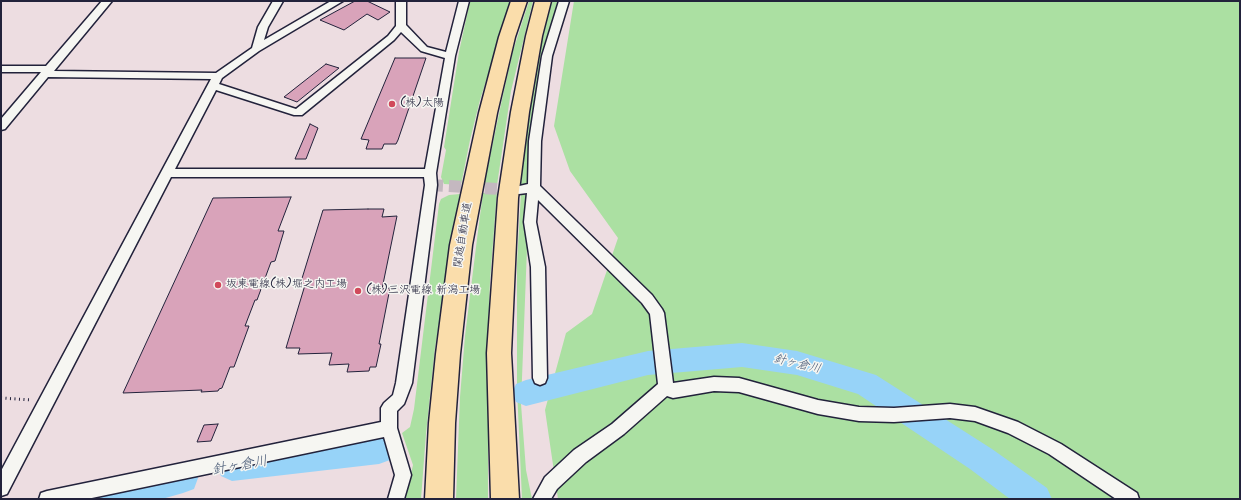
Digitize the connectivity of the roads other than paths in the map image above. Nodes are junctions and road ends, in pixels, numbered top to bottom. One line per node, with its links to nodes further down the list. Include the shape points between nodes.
1 (107, 1): 13 (street)
2 (278, 1): 10 (street, via 263,27)
3 (338, 1): 10 (street)
4 (401, 1): 9 (street)
5 (464, 1): 11 (street)
6 (519, 1): 26 (highway, 関越自動車道, via 488,113 461,245 448,362)
7 (543, 1): 27 (highway, via 534,36 508,198 499,352)
8 (564, 1): 18 (street, via 548,56 535,141)
9 (401, 26): 11 (street, via 424,49); 14 (street, via 391,38 298,113)
10 (256, 49): 14 (street)
11 (450, 56): 17 (street)
12 (1, 69): 13 (street)
13 (48, 72): 14 (street); 15 (street)
14 (215, 81): 16 (street)
15 (1, 126)
16 (166, 173): 17 (street); 23 (street)
17 (430, 173): 22 (street, via 432,186 404,383 399,399 389,408)
18 (534, 188): 19 (street); 20 (street, via 530,222 538,267); 21 (street, via 648,299 657,313)
19 (519, 190)
20 (540, 378)
21 (666, 387): 28 (street, via 618,429 580,456 550,483); 29 (street, via 674,391 714,384 739,385 818,407 859,414 894,415 950,411 975,414 1012,427 1055,449)
22 (389, 428): 24 (street); 25 (street, via 403,475)
23 (1, 488)
24 (47, 499)
25 (396, 499)
26 (438, 499)
27 (505, 499)
28 (541, 499)
29 (1131, 499)

